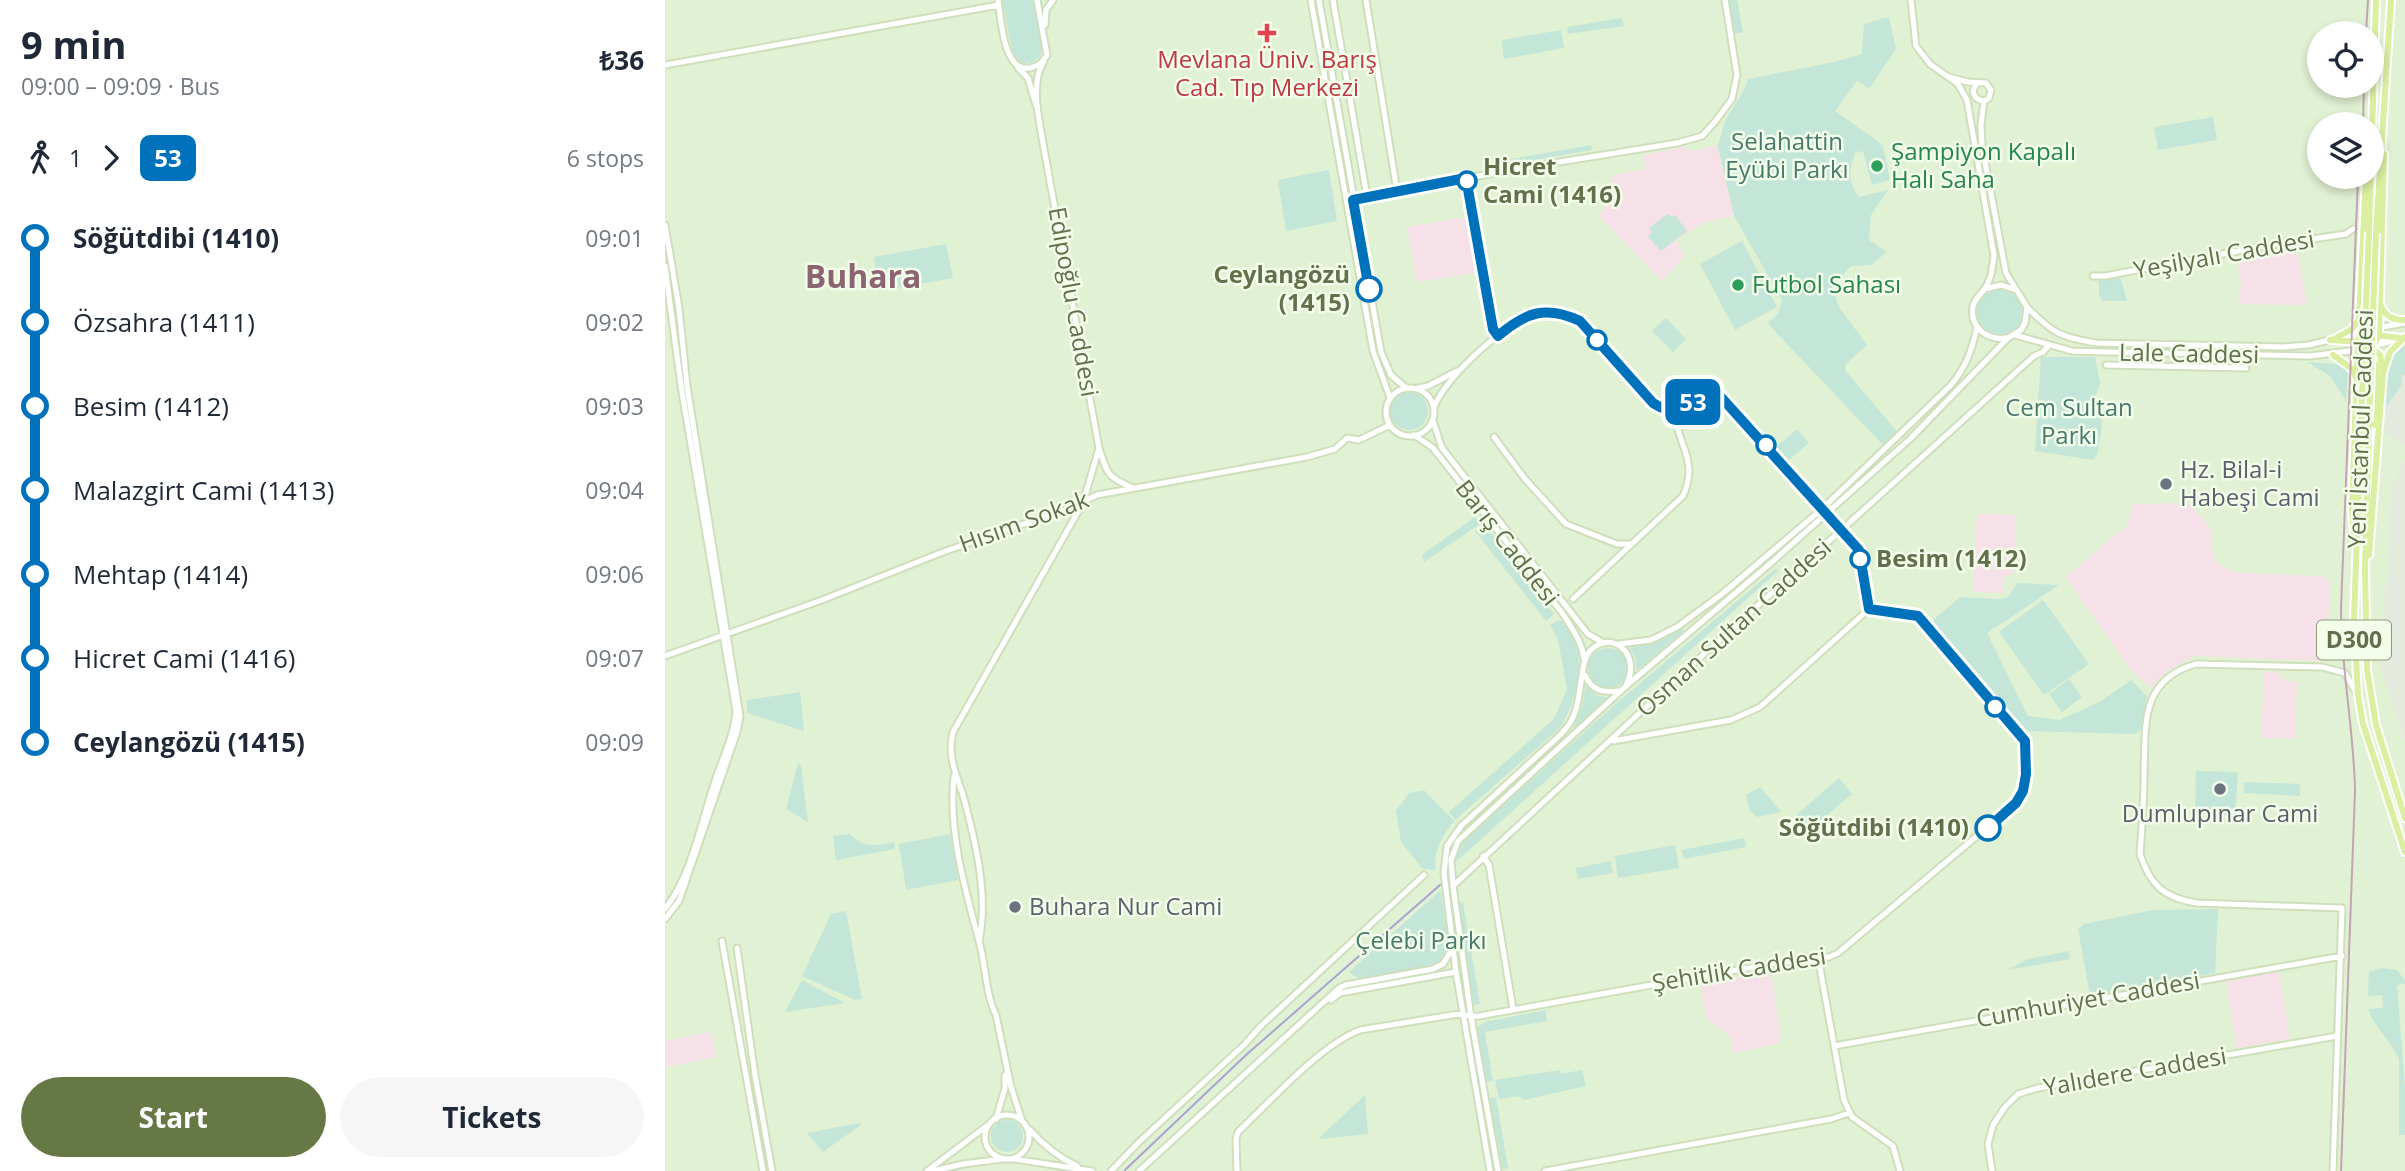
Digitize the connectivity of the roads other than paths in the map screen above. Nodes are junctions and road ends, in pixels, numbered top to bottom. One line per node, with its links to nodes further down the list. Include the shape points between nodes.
1 (1037, 0): 12 (street)
2 (1053, 0): 12 (street, via 1046,9)
3 (1311, 0): 66 (street, via 1373,351)
4 (1319, 0): 30 (street)
5 (1333, 0): 29 (street)
6 (1366, 0): 28 (street)
7 (1725, 0): 28 (street, via 1736,84 1732,99 1702,136)
8 (1911, 0): 16 (street, via 1916,46 1930,64)
9 (2376, 0): 20 (highway, Yeni İstanbul Caddesi / D300)
10 (2391, 0): 23 (highway, Yeni İstanbul Caddesi / D300)
11 (999, 3): 14 (street); 15 (street, via 1008,53)
12 (1045, 39): 13 (street)
13 (1044, 61): 15 (street, via 1024,69); 24 (street, via 1037,71)
14 (665, 65)
15 (1016, 65): 24 (street, via 1028,78)
16 (1949, 77): 17 (street); 19 (street)
17 (1978, 84): 18 (street); 21 (street, via 1986,83 1991,90)
18 (1973, 92): 19 (street); 21 (street)
19 (1968, 100): 36 (street, via 1994,256)
20 (2373, 100): 22 (highway); 33 (highway, Yeni İstanbul Caddesi / D300)
21 (1984, 101): 37 (street, via 1985,160 2006,274)
22 (2371, 112)
23 (2382, 112)
24 (1039, 113): 75 (street, Edipoğlu Caddesi)
25 (2365, 189): 38 (highway)
26 (2376, 189): 33 (highway, Yeni İstanbul Caddesi / D300)
27 (2383, 189): 39 (highway)
28 (1397, 191): 29 (street)
29 (1367, 197): 30 (street)
30 (1353, 200): 64 (street, via 1381,352 1391,375)
31 (665, 225): 85 (street)
32 (2353, 229): 35 (street, Yeşilyalı Caddesi, via 2346,234)
33 (2373, 233): 70 (highway, Yeni İstanbul Caddesi / D300, bridge)
34 (665, 266): 85 (street, via 685,409)
35 (2093, 276)
36 (1985, 289): 37 (street, via 2001,285); 44 (street, via 1973,310)
37 (2016, 290): 40 (street)
38 (2360, 304): 39 (highway, via 2369,317); 41 (highway)
39 (2380, 304): 42 (highway, via 2388,317); 45 (highway)
40 (2027, 307): 47 (street, via 2025,323); 54 (street, Lale Caddesi, via 2058,333 2096,343)
41 (2360, 319): 46 (highway); 51 (highway, via 2352,329)
42 (2405, 321): 43 (street, Lale Caddesi)
43 (2395, 325): 45 (street, Lale Caddesi); 49 (street, via 2391,334)
44 (1977, 327): 50 (street, via 1994,339); 78 (street, via 1964,369 1951,385)
45 (2379, 328): 46 (street, Lale Caddesi); 48 (highway)
46 (2366, 330): 48 (highway); 51 (street, Lale Caddesi); 52 (highway)
47 (2015, 335): 50 (street); 53 (street, Lale Caddesi)
48 (2379, 336): 49 (highway); 55 (highway)
49 (2404, 337): 55 (street, Lale Caddesi); 62 (highway, via 2390,352)
50 (2008, 338): 78 (street, via 1910,439)
51 (2330, 340): 52 (highway); 54 (street, Lale Caddesi); 58 (street, via 2337,348)
52 (2358, 342): 55 (highway); 56 (highway)
53 (2049, 345): 57 (street, Lale Caddesi, via 2072,351); 79 (street, Osman Sultan Caddesi)
54 (2300, 346): 57 (street, via 2251,350)
55 (2370, 347): 56 (street, Lale Caddesi); 62 (highway, via 2381,359)
56 (2357, 351): 58 (street, Lale Caddesi); 63 (highway)
57 (2246, 355): 58 (street, Lale Caddesi)
58 (2333, 355): 63 (highway)
59 (2106, 365): 61 (street, Lale Caddesi)
60 (1463, 367): 65 (street); 67 (street); 68 (street, via 1521,319 1546,312 1564,314 1580,321 1653,403)
61 (2246, 368)
62 (2383, 373): 74 (highway)
63 (2357, 375): 74 (highway, via 2363,362 2376,365); 81 (highway, via 2352,508)
64 (1406, 388): 65 (street); 66 (street)
65 (1415, 388): 67 (street, via 1428,395)
66 (1390, 398): 71 (street, via 1386,411)
67 (1434, 407): 69 (street)
68 (1676, 412): 78 (street, via 1701,395 1720,396); 80 (street, via 1688,461 1685,492)
69 (1433, 421): 72 (street); 86 (street, Barış Caddesi, via 1442,449 1588,634)
70 (2365, 421): 81 (highway, Yeni İstanbul Caddesi / D300); 82 (highway, Yeni İstanbul Caddesi / D300)
71 (1390, 425): 72 (street, via 1400,434); 76 (street, Hısım Sokak, via 1307,457)
72 (1414, 436): 89 (street, Barış Caddesi, via 1433,448 1563,614 1582,648)
73 (1494, 437): 80 (street, via 1525,480 1566,524 1617,544)
74 (2377, 441): 82 (highway)
75 (1099, 448): 76 (street, via 1108,475); 77 (street, Edipoğlu Caddesi)
76 (1133, 488): 77 (street, Hısım Sokak, via 1097,495)
77 (1083, 503): 85 (street, Hısım Sokak); 94 (street, Edipoğlu Caddesi, via 953,732 949,746)
78 (1825, 511): 79 (street); 87 (street, via 1678,627 1651,640); 91 (street)
79 (1841, 530): 84 (street, via 1859,550); 93 (street, Osman Sultan Caddesi)
80 (1632, 544): 83 (street)
81 (2357, 548): 92 (highway, Yeni İstanbul Caddesi / D300, via 2354,634)
82 (2365, 570): 95 (highway, Yeni İstanbul Caddesi / D300, via 2369,682)
83 (1573, 599)
84 (1869, 609): 93 (street, via 1760,707 1731,720); 108 (street, Şehitlik Caddesi, via 1918,616 2025,741 2026,774 2016,803 1991,826 1839,953)
85 (726, 635): 88 (street, Hısım Sokak); 102 (street, via 734,727 682,880); 103 (street, via 740,716 737,732 679,901)
86 (1604, 643): 87 (street); 89 (street, via 1591,650)
87 (1616, 644): 91 (street, via 1632,663)
88 (665, 656)
89 (1584, 662): 90 (street)
90 (1584, 672): 91 (street, via 1603,692); 106 (street, via 1571,722 1461,826 1447,846 1444,873)
91 (1624, 689): 101 (street, via 1458,841 1451,860)
92 (2358, 695): 98 (highway, Yeni İstanbul Caddesi / D300, via 2363,724); 109 (street, via 2347,675 2322,667 2196,664 2180,668 2155,691 2144,730 2140,853 2145,870 2163,893 2197,902 2342,908)
93 (1610, 741): 99 (street, Osman Sultan Caddesi)
94 (954, 773): 105 (street, via 955,826); 105 (street, via 981,883)
95 (2392, 781): 96 (street); 97 (highway, Yeni İstanbul Caddesi / D300)
96 (2405, 795)
97 (2405, 818)
98 (2405, 852)
99 (1483, 856): 101 (street, Osman Sultan Caddesi); 111 (street, via 1489,865)
100 (1424, 875): 128 (street)
101 (1453, 886): 114 (street)
102 (665, 909)
103 (665, 919)
104 (722, 941): 123 (street)
105 (979, 941): 117 (street)
106 (1452, 944): 110 (street); 112 (street, via 1450,956 1433,969 1346,985)
107 (737, 948): 124 (street)
108 (1818, 957): 111 (street, Şehitlik Caddesi); 116 (street)
109 (2342, 957): 115 (street); 116 (street, Cumhuriyet Caddesi)
110 (1456, 972): 112 (street, via 1340,993); 113 (street)
111 (1513, 1009): 114 (street, Şehitlik Caddesi)
112 (1314, 1012): 129 (street)
113 (1463, 1013): 114 (street); 130 (street, via 1360,1030 1339,1040 1238,1132); 131 (street)
114 (1471, 1017): 132 (street)
115 (2337, 1036): 135 (street, Yalıdere Caddesi, via 2018,1094 1993,1125 1988,1144); 136 (street)
116 (1834, 1046): 118 (street)
117 (1005, 1065): 119 (street, via 1005,1088); 120 (street)
118 (1849, 1113): 133 (street); 134 (street, via 1893,1146)
119 (993, 1121): 120 (street, via 1009,1115); 121 (street, via 985,1137 987,1145 996,1156); 125 (street)
120 (1024, 1124): 121 (street, via 1028,1144 1021,1154); 122 (street, via 1050,1150)
121 (1008, 1158): 122 (street); 126 (street)
122 (1083, 1169): 127 (street)
123 (764, 1171)
124 (772, 1171)
125 (927, 1171)
126 (933, 1171)
127 (1092, 1171)
128 (1111, 1171)
129 (1139, 1171)
130 (1237, 1171)
131 (1490, 1171)
132 (1498, 1171)
133 (1545, 1171)
134 (1901, 1171)
135 (1993, 1171)
136 (2333, 1171)

